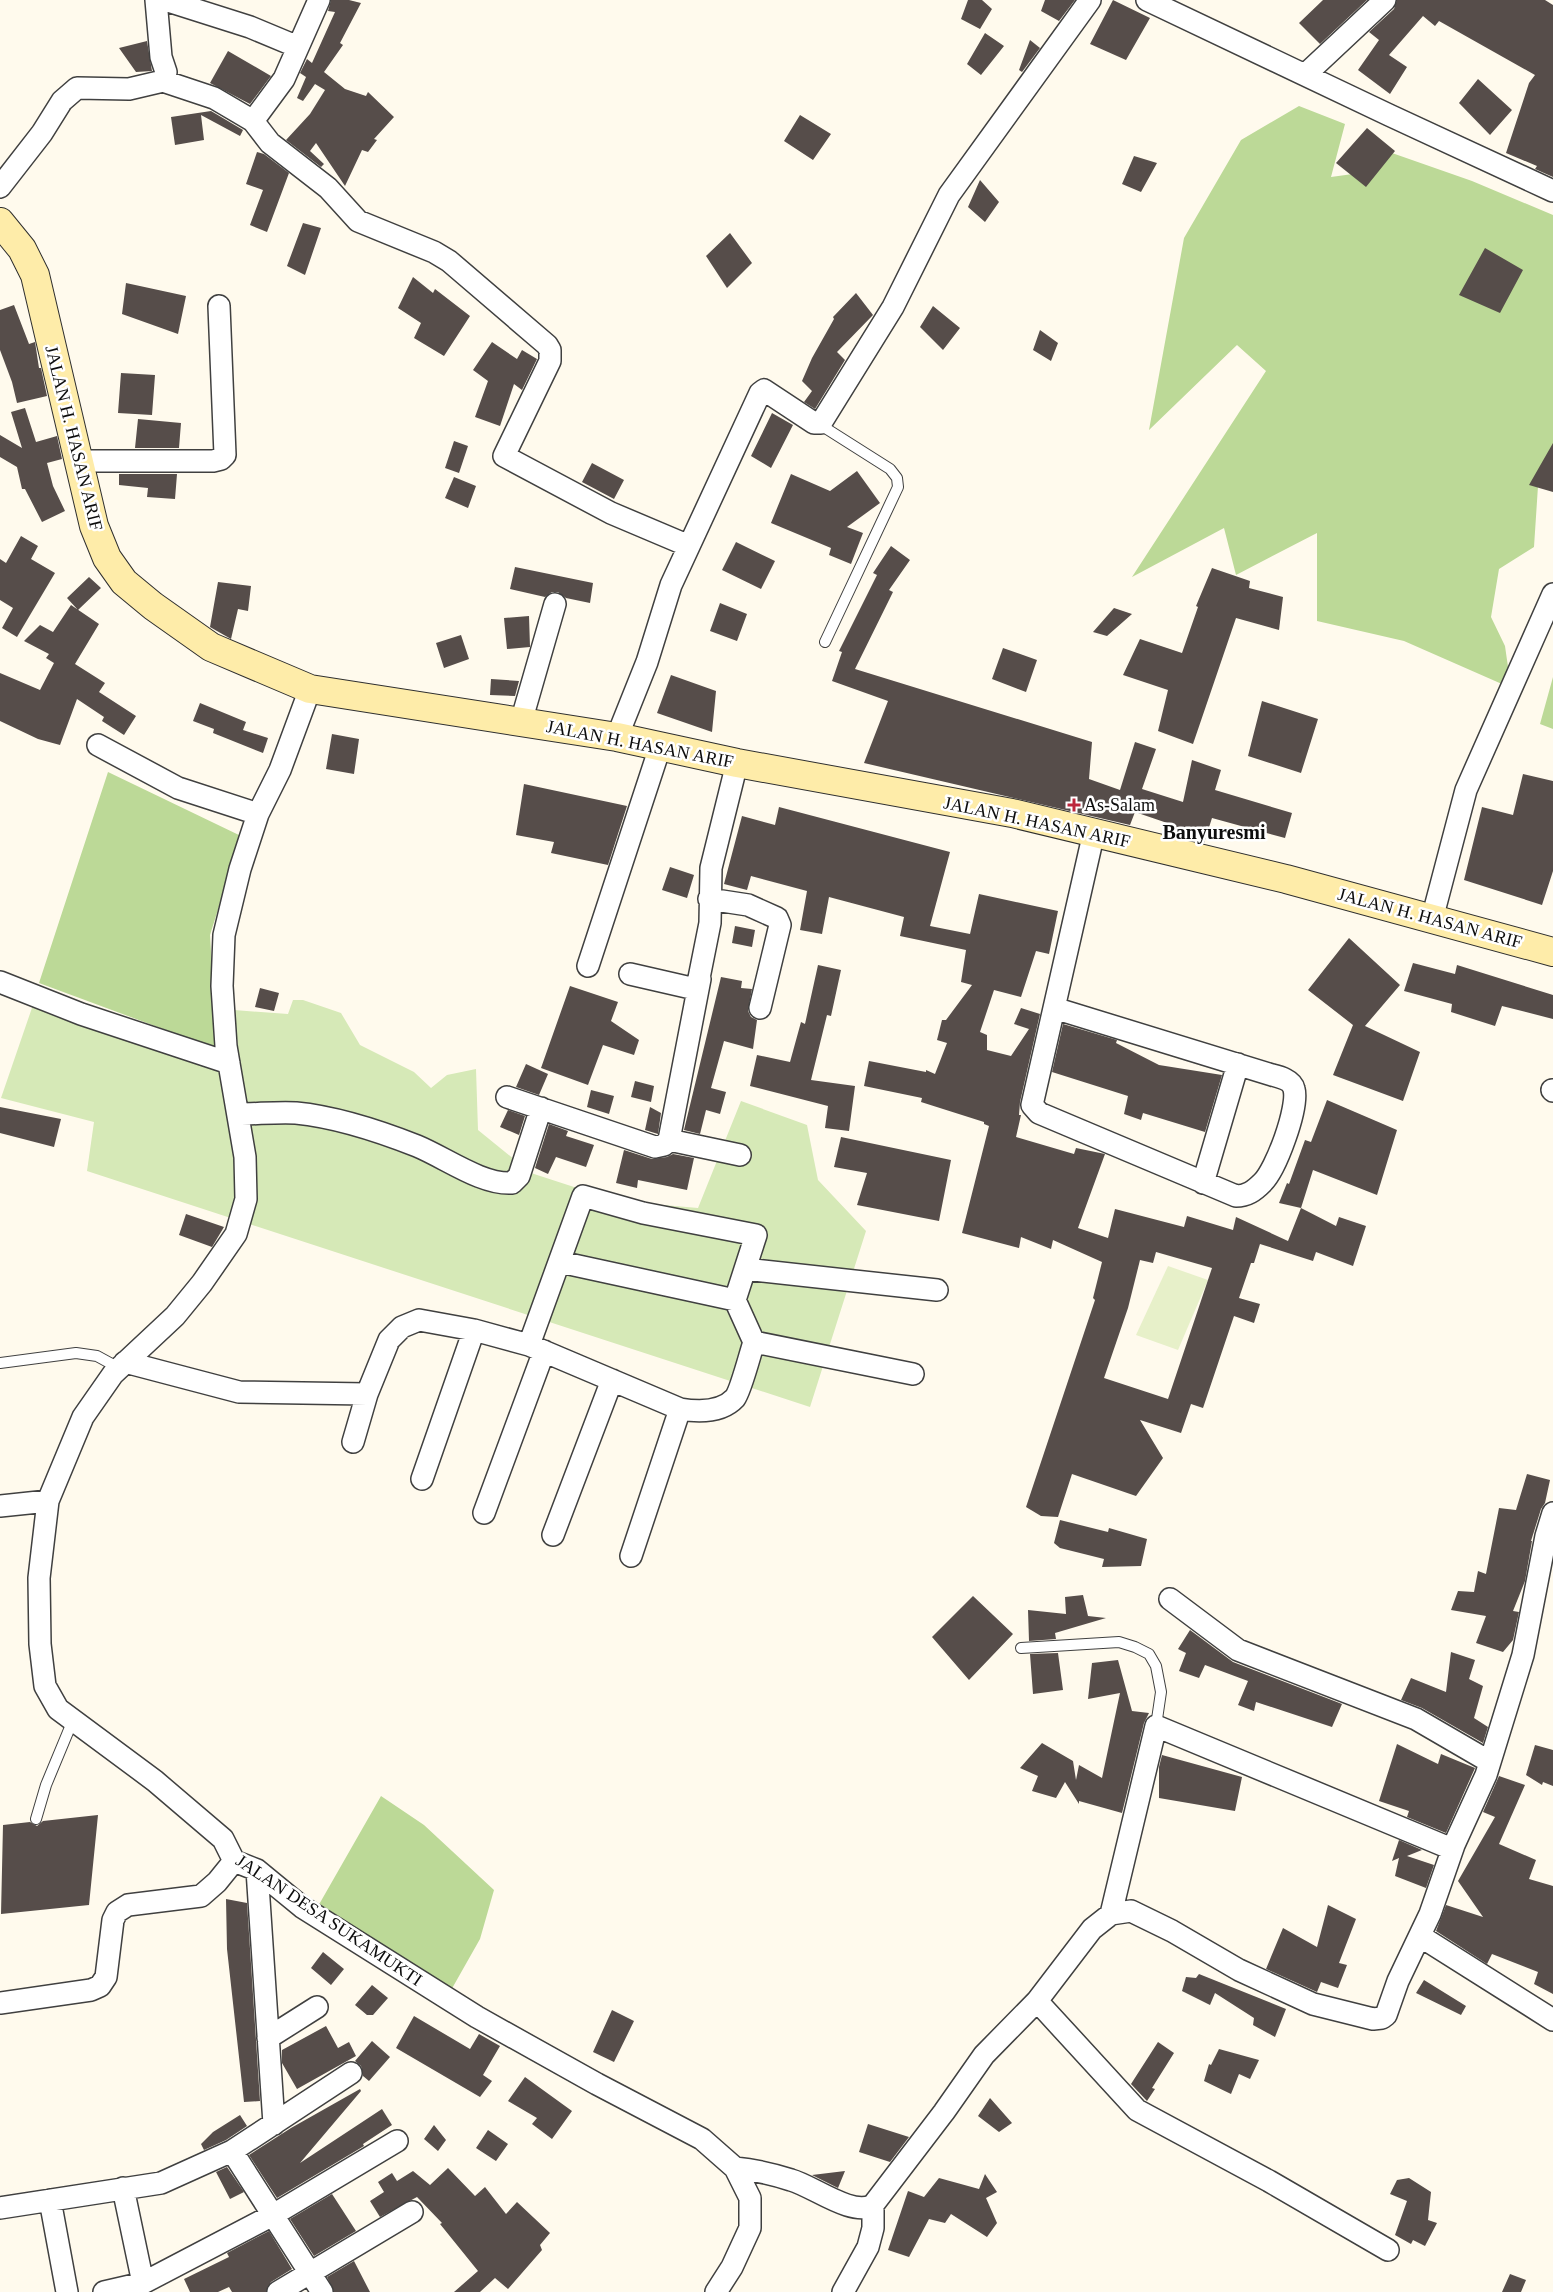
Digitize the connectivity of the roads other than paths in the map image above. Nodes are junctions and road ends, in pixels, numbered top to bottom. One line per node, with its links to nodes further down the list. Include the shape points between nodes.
1 (156, 0): 9 (street, via 161,57 166,72)
2 (165, 0): 7 (street, via 250,26)
3 (318, 0): 7 (street)
4 (1090, 0): 15 (street, via 949,195 893,308 828,416)
5 (1148, 0): 8 (street)
6 (1385, 0): 8 (street)
7 (298, 47): 10 (street, via 278,88)
8 (1306, 74): 12 (street)
9 (163, 81): 10 (street, via 214,98); 11 (street, via 128,90 77,88 62,101)
10 (253, 121): 17 (street, via 270,143 328,188 358,221 449,261 548,345 550,361 504,456 611,514)
11 (0, 187)
12 (1553, 191)
13 (0, 222): 16 (main road, JALAN H. HASAN ARIF, via 22,249 35,275)
14 (219, 306): 16 (street, via 225,455 213,461)
15 (819, 424): 17 (street, via 772,393 762,390); 20 (lane, via 890,468 897,478 898,487)
16 (78, 461): 21 (main road, JALAN H. HASAN ARIF, via 94,526 107,558 124,582 211,647)
17 (689, 546): 23 (street)
18 (1553, 594): 30 (street, via 1466,790)
19 (555, 604): 22 (street)
20 (825, 642)
21 (310, 689): 22 (main road, JALAN H. HASAN ARIF); 27 (street, JALAN DESA SUKAMUKTI, via 280,770)
22 (521, 722): 23 (main road, JALAN H. HASAN ARIF)
23 (617, 737): 25 (main road, JALAN H. HASAN ARIF)
24 (98, 745): 27 (street, via 178,788)
25 (660, 747): 26 (main road, JALAN H. HASAN ARIF); 32 (street)
26 (737, 763): 28 (main road, JALAN H. HASAN ARIF, via 1012,813); 29 (street, via 711,868)
27 (258, 814): 38 (street, JALAN DESA SUKAMUKTI, via 240,868 224,935 222,986)
28 (1094, 832): 30 (main road, JALAN H. HASAN ARIF, via 1286,878); 37 (street)
29 (709, 899): 34 (street, via 710,923); 36 (street, via 748,906 777,918 780,925)
30 (1432, 918): 31 (main road, JALAN H. HASAN ARIF)
31 (1553, 952)
32 (588, 966)
33 (630, 974): 34 (street, via 691,988)
34 (700, 979): 43 (street)
35 (0, 982): 38 (street, via 81,1014)
36 (760, 1008)
37 (1054, 1008): 39 (street); 45 (street, via 1033,1094 1033,1108)
38 (229, 1063): 42 (street, JALAN DESA SUKAMUKTI)
39 (1238, 1064): 45 (street); 45 (street, via 1289,1082 1294,1090 1294,1112 1264,1182 1251,1193 1236,1196)
40 (506, 1097): 41 (street)
41 (541, 1108): 42 (street, via 519,1176 512,1183 500,1184 483,1179 417,1146 336,1120 295,1113); 43 (street, via 655,1147)
42 (238, 1114): 54 (street, JALAN DESA SUKAMUKTI, via 245,1157 246,1199 236,1234 175,1316)
43 (669, 1140): 44 (street)
44 (740, 1155)
45 (1203, 1183)
46 (560, 1262): 47 (street, via 583,1196 756,1235); 49 (street); 52 (street)
47 (745, 1269): 48 (street); 49 (street)
48 (937, 1290)
49 (735, 1300): 51 (street)
50 (474, 1330): 52 (street); 57 (street, via 419,1320 402,1327 389,1340); 60 (street)
51 (754, 1342): 55 (street); 58 (street, via 735,1397 714,1410)
52 (537, 1348): 56 (street); 63 (street)
53 (0, 1363): 54 (lane, via 76,1353)
54 (122, 1365): 57 (street, via 239,1392); 61 (street, JALAN DESA SUKAMUKTI, via 83,1417)
55 (913, 1374)
56 (612, 1380): 58 (street); 65 (street)
57 (367, 1394): 59 (street)
58 (680, 1409): 66 (street)
59 (353, 1442)
60 (422, 1479)
61 (48, 1501): 62 (street); 69 (street, JALAN DESA SUKAMUKTI, via 39,1578 40,1644 45,1686 58,1709)
62 (0, 1506)
63 (484, 1513)
64 (1553, 1513): 71 (street, via 1523,1655)
65 (553, 1534)
66 (631, 1556)
67 (1170, 1599): 71 (street, via 1238,1650 1416,1719)
68 (1021, 1648): 70 (lane, via 1118,1642 1149,1654 1156,1666 1161,1692)
69 (73, 1720): 72 (lane); 74 (street, JALAN DESA SUKAMUKTI, via 155,1781 223,1839)
70 (1156, 1726): 73 (street); 76 (street)
71 (1490, 1762): 73 (street)
72 (36, 1819)
73 (1452, 1849): 77 (street)
74 (234, 1861): 75 (street, JALAN DESA SUKAMUKTI); 79 (street, via 201,1896 128,1905 117,1912 110,1934 106,1977 100,1986)
75 (257, 1870): 82 (street); 87 (street, JALAN DESA SUKAMUKTI, via 302,1907 461,2007 702,2139)
76 (1111, 1914): 77 (street, via 1131,1911 1239,1970 1313,2004 1373,2019 1386,2015); 78 (street, via 1092,1929)
77 (1420, 1936): 81 (street)
78 (1037, 2001): 90 (street, via 984,2055); 94 (street, via 1137,2110)
79 (0, 2003)
80 (317, 2007): 82 (street)
81 (1553, 2020)
82 (268, 2038): 84 (street)
83 (351, 2073): 84 (street)
84 (274, 2124): 86 (street)
85 (397, 2141): 93 (street)
86 (232, 2151): 88 (street, via 162,2183); 93 (street)
87 (735, 2168): 90 (street, via 758,2170 794,2180 856,2207); 101 (street, JALAN DESA SUKAMUKTI, via 750,2198 750,2228 732,2268)
88 (123, 2188): 89 (street); 96 (street)
89 (50, 2200): 91 (street); 97 (street)
90 (874, 2205): 102 (street, via 868,2247)
91 (0, 2208)
92 (412, 2212): 95 (street)
93 (273, 2215): 95 (street); 96 (street)
94 (1388, 2250)
95 (310, 2273): 99 (street); 100 (street)
96 (143, 2283): 98 (street)
97 (67, 2292)
98 (104, 2292)
99 (278, 2292)
100 (322, 2292)
101 (716, 2292)
102 (842, 2292)

